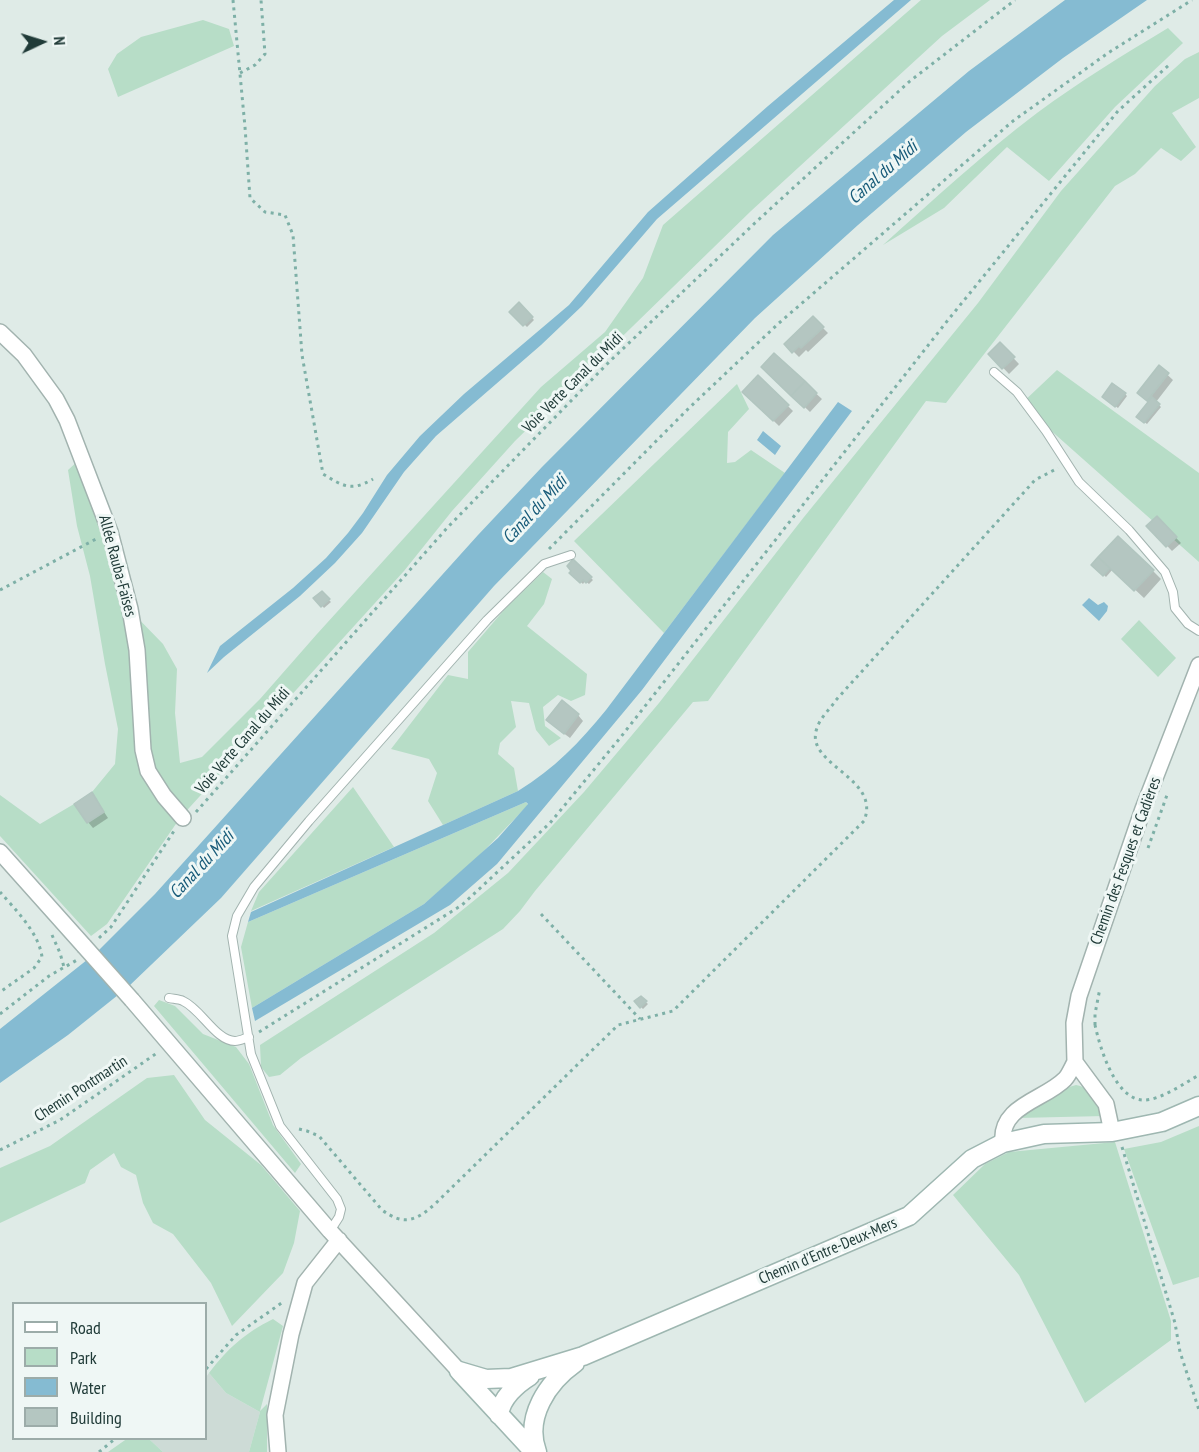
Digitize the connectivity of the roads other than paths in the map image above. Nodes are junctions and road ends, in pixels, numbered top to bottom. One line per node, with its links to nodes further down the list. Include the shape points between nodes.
1 (0, 332): 6 (street, Allée Rauba-Faïses, via 24,355 56,399 110,532 137,650 143,750 148,771)
2 (994, 372): 4 (lane, via 1017,392 1079,482 1165,572 1175,608)
3 (571, 555): 9 (lane, via 544,564 488,620 254,887 237,916 232,936)
4 (1199, 631)
5 (1199, 665): 10 (street, Chemin des Fesques et Cadières, via 1143,809 1079,996)
6 (183, 818)
7 (0, 852): 14 (street, bridge, via 88,947)
8 (169, 998): 9 (lane, via 182,1001 227,1039)
9 (249, 1037): 14 (lane, via 251,1054 280,1126 337,1199 341,1209)
10 (1075, 1062): 12 (street, via 1106,1104); 13 (street, via 1066,1078 1008,1118 1002,1132)
11 (1199, 1106): 12 (street, Chemin d'Entre-Deux-Mers, via 1162,1122)
12 (1115, 1132): 13 (street, Chemin d'Entre-Deux-Mers, via 1044,1134)
13 (1003, 1143): 15 (street, Chemin d'Entre-Deux-Mers, via 972,1159 909,1216)
14 (335, 1236): 17 (street); 20 (street, via 305,1283 291,1334 275,1416)
15 (583, 1356): 16 (street, Chemin d'Entre-Deux-Mers); 18 (street, Chemin d'Entre-Deux-Mers, via 561,1373)
16 (542, 1369): 17 (street, Chemin d'Entre-Deux-Mers, via 512,1378 486,1379); 19 (street, Chemin d'Entre-Deux-Mers, via 520,1382 504,1400)
17 (459, 1371): 19 (street)
18 (543, 1397): 19 (street, Chemin d'Entre-Deux-Mers, via 528,1413 512,1420); 21 (street, Chemin d'Entre-Deux-Mers, via 535,1422)
19 (501, 1417): 21 (street)
20 (278, 1452)
21 (535, 1452)

